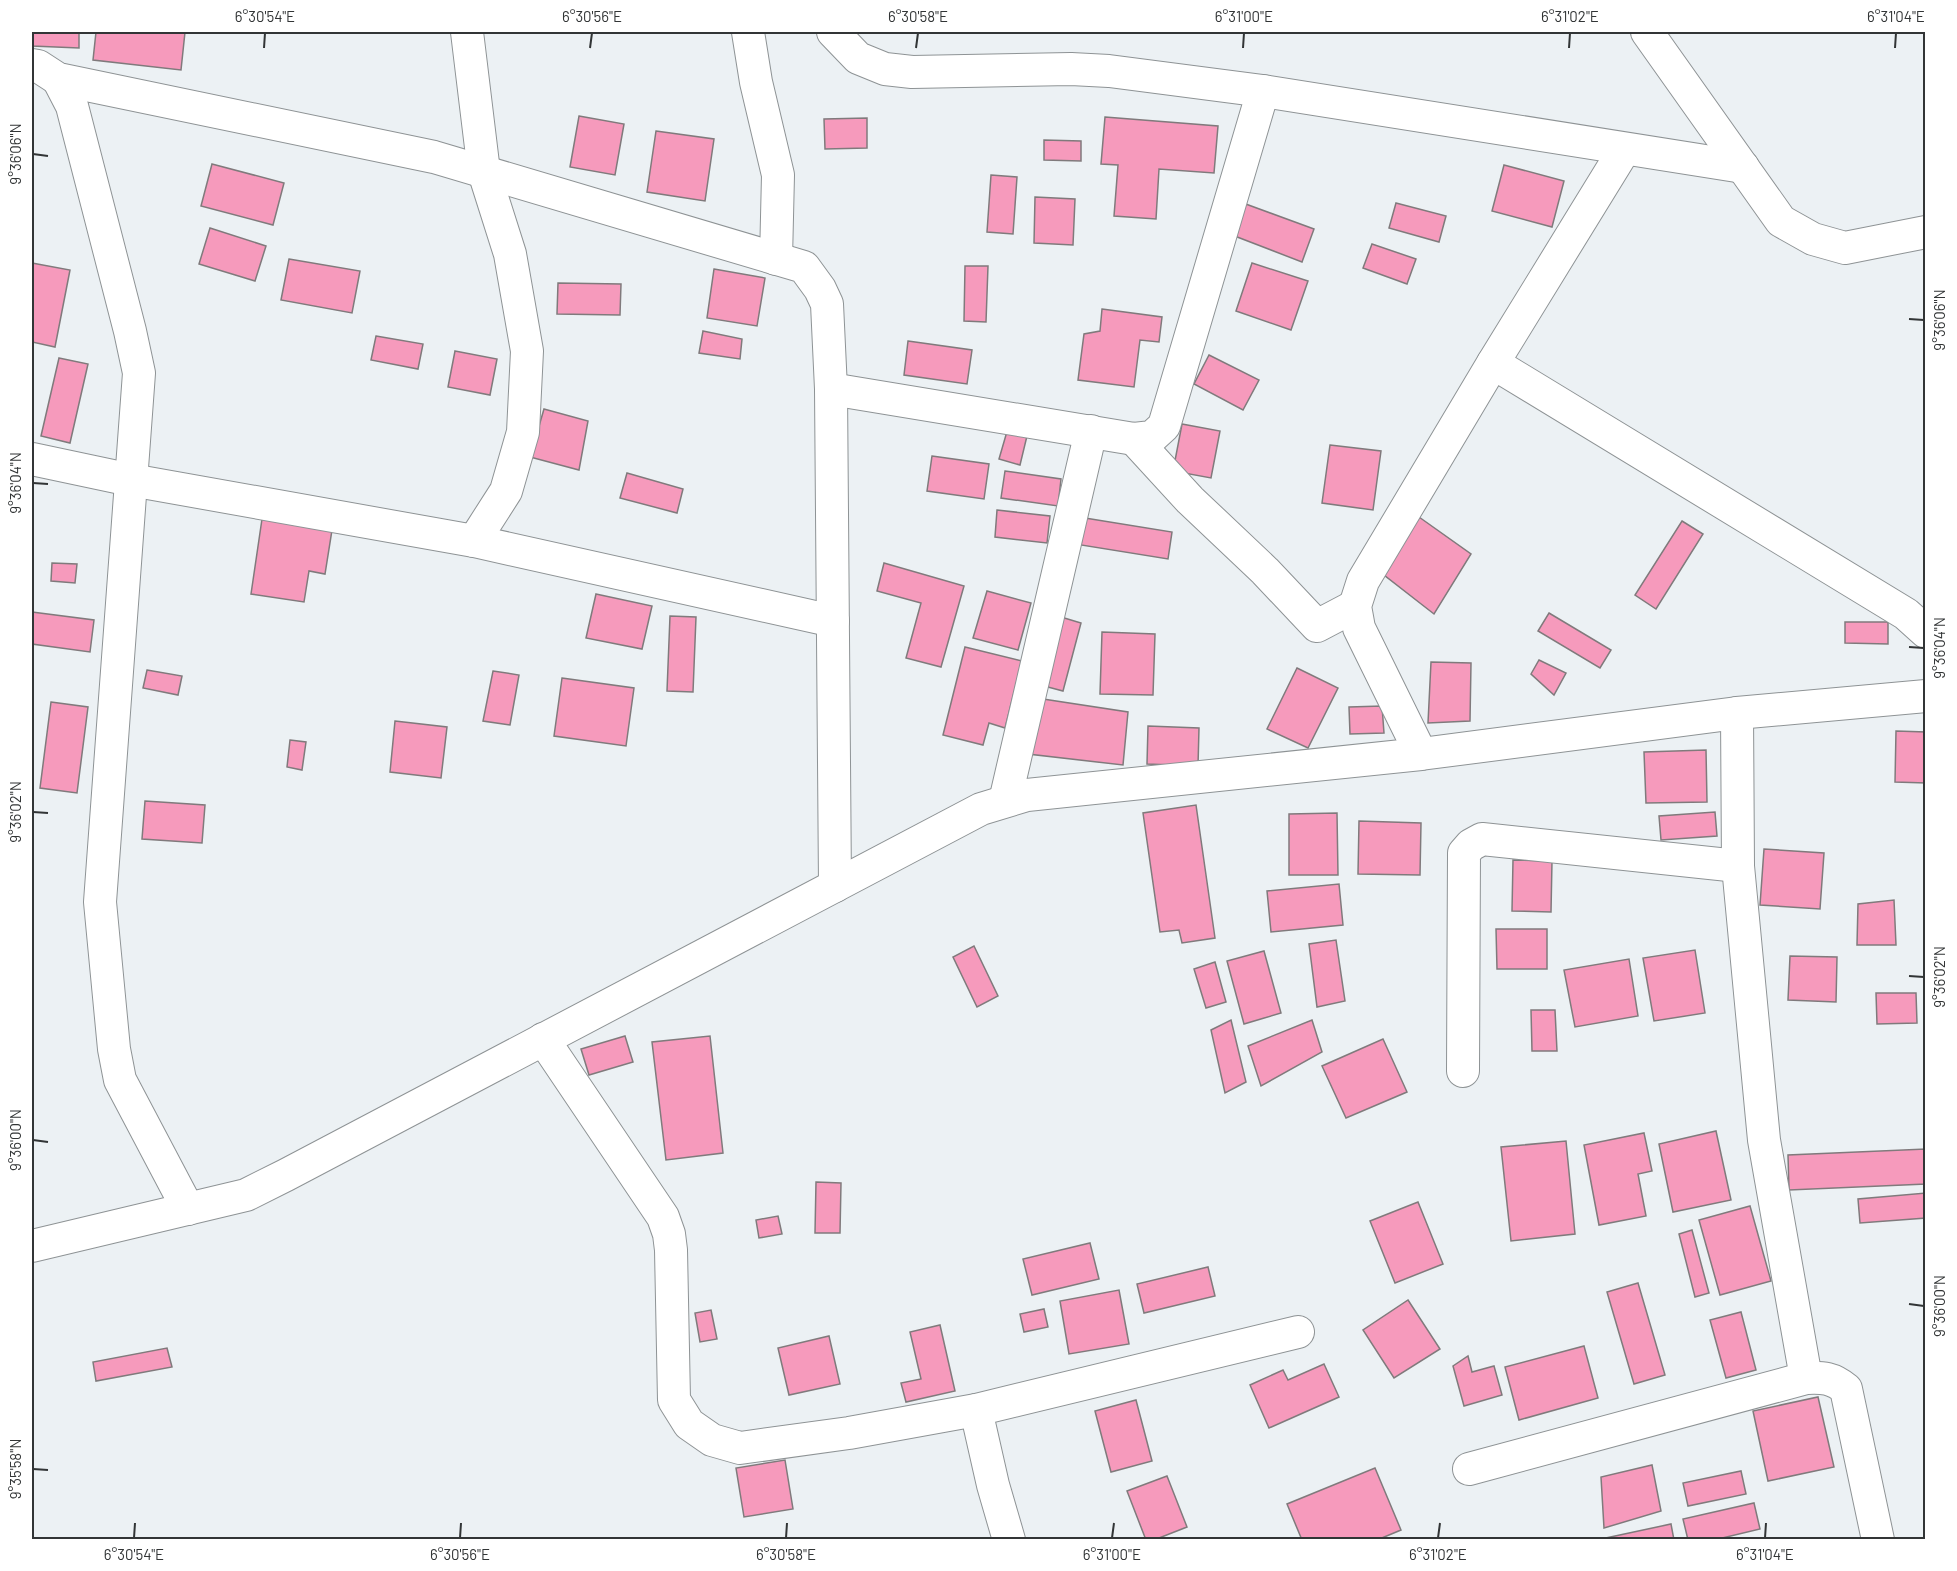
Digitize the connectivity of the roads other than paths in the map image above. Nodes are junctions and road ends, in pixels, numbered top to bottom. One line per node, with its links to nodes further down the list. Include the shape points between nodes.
1 (468, 32): 9 (street)
2 (747, 32): 11 (street, via 778,175)
3 (833, 32): 6 (street, via 858,58 885,69 1109,71)
4 (1647, 32): 8 (street)
5 (45, 72): 9 (street, via 434,157); 17 (street, via 72,106 139,373)
6 (1263, 91): 7 (street); 15 (street, via 1164,426 1152,437)
7 (1624, 150): 8 (street); 12 (street)
8 (1743, 167): 10 (street, via 1781,221 1813,239 1845,248)
9 (484, 172): 11 (street); 18 (street, via 510,254 527,351 523,432 506,491)
10 (1926, 232)
11 (776, 260): 13 (street, via 804,267 827,303)
12 (1493, 363): 19 (street, via 1364,580); 21 (street, via 1906,614)
13 (831, 389): 14 (street); 20 (street)
14 (1091, 431): 15 (street); 25 (street)
15 (1134, 439): 19 (street, via 1317,626)
16 (32, 459): 17 (street)
17 (131, 480): 18 (street); 30 (street, via 100,902 120,1080)
18 (474, 541): 20 (street)
19 (1355, 606): 24 (street, via 1359,628)
20 (833, 621): 27 (street)
21 (1926, 632)
22 (1926, 696): 23 (street)
23 (1737, 713): 24 (street); 26 (street)
24 (1420, 754): 25 (street, via 1027,795)
25 (1005, 801): 27 (street, via 981,808)
26 (1738, 866): 29 (street, via 1482,839 1471,845 1464,853); 33 (street, via 1764,1140)
27 (835, 886): 28 (street)
28 (543, 1039): 30 (street, via 246,1195); 34 (street, via 663,1217 671,1250 674,1400 689,1424 712,1440 740,1448)
29 (1463, 1071)
30 (188, 1209): 31 (street)
31 (32, 1246)
32 (1298, 1332): 34 (street)
33 (1806, 1378): 35 (street); 37 (street, via 1822,1377 1846,1389)
34 (976, 1410): 36 (street)
35 (1469, 1469)
36 (1009, 1539)
37 (1878, 1539)

